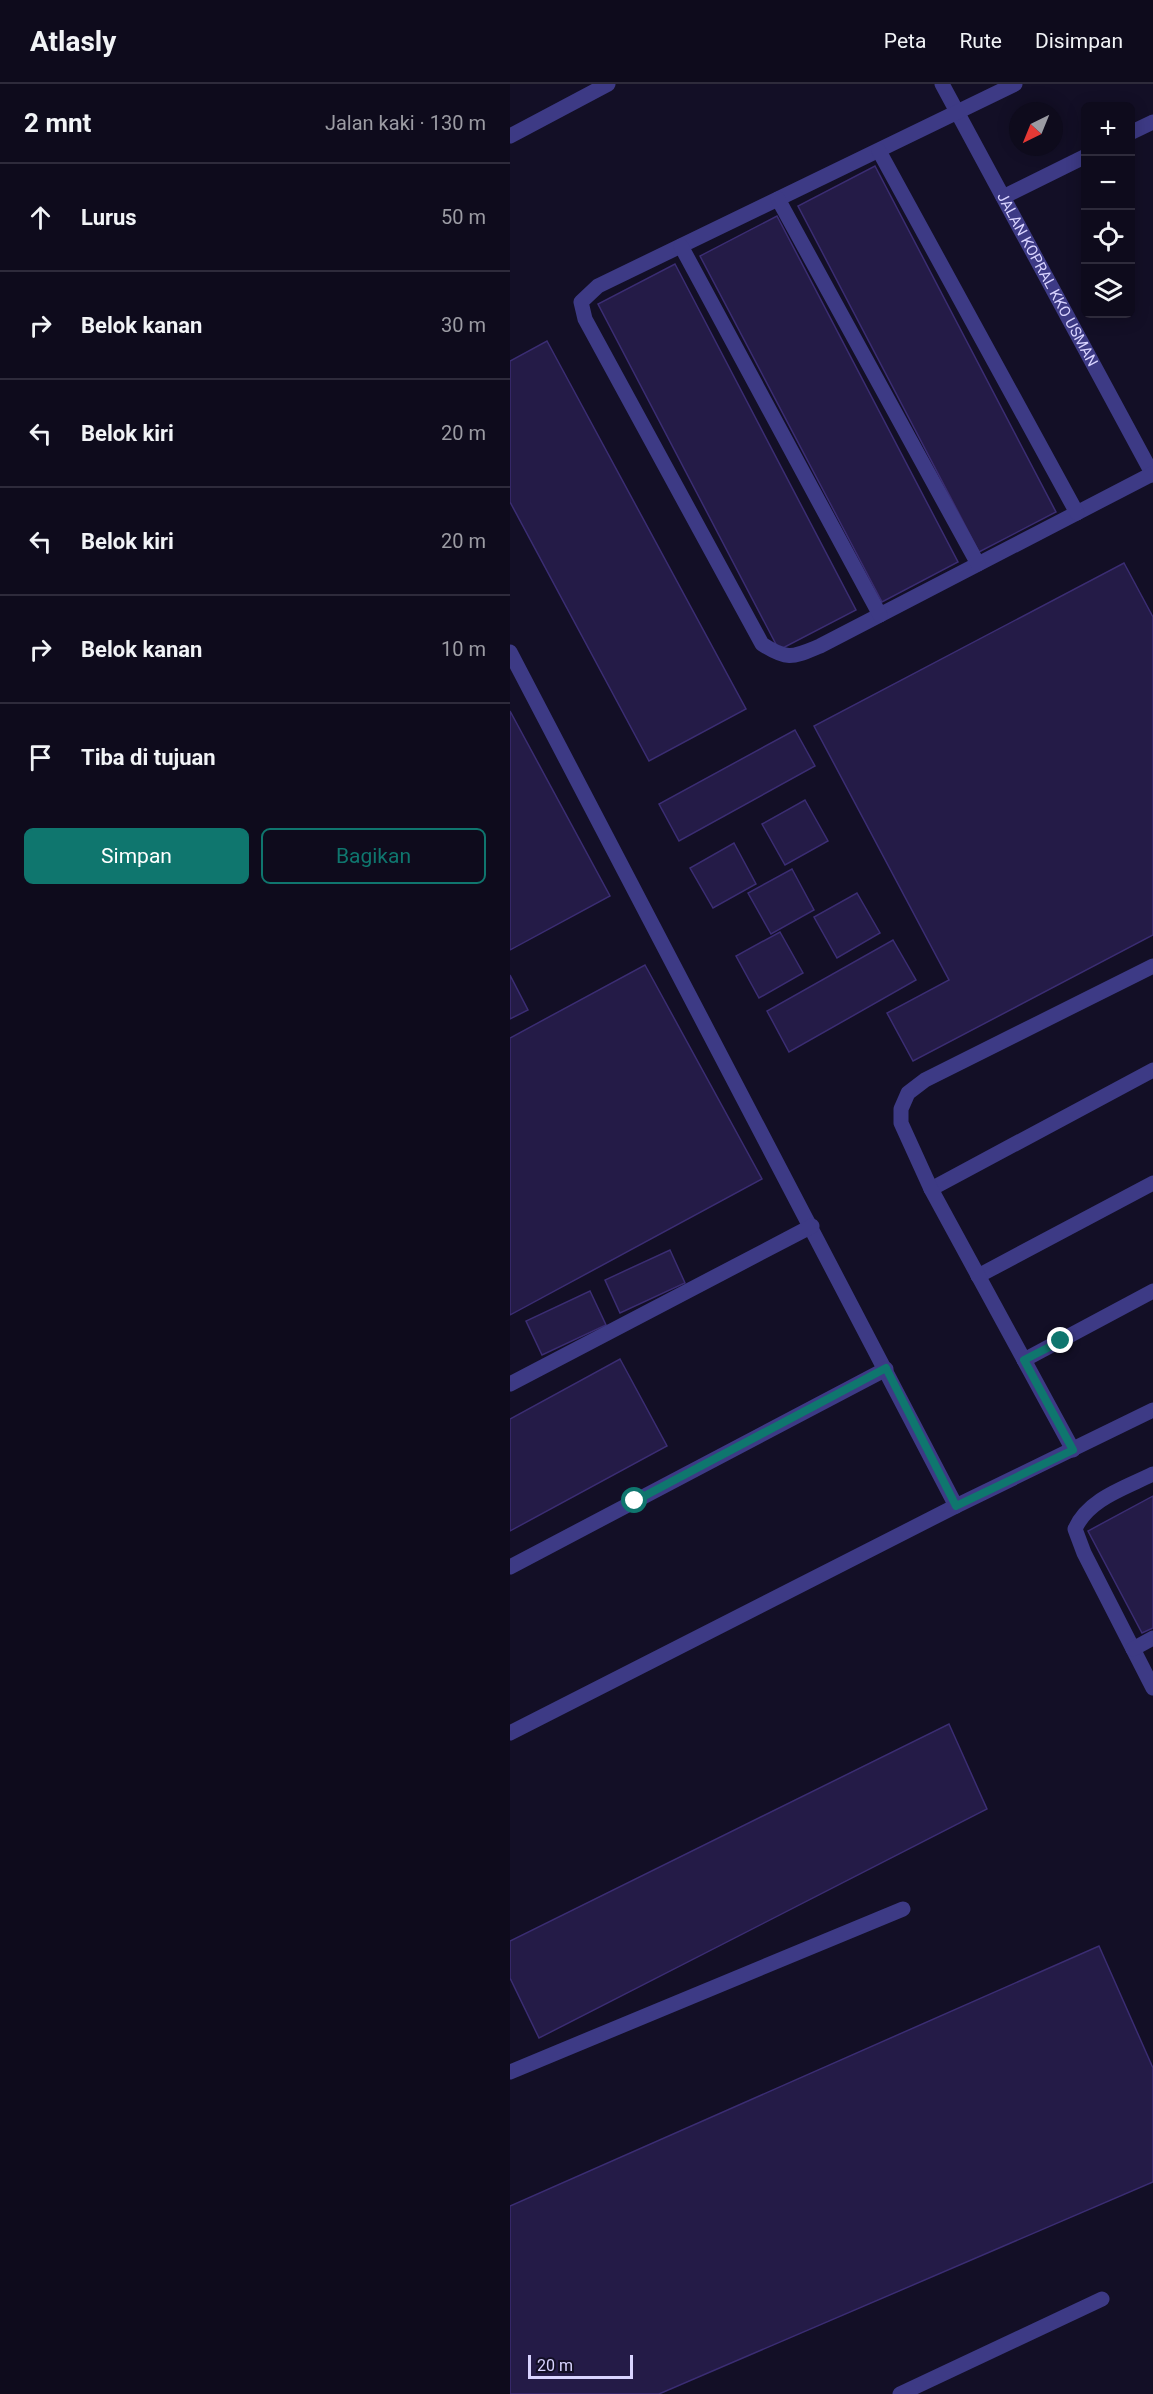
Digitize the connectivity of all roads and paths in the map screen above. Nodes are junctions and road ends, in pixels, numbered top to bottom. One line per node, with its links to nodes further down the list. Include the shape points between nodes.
1 (609, 84): 7 (lane)
2 (942, 84): 4 (lane, JALAN KOPRAL KKO USMAN)
3 (1015, 84): 4 (lane)
4 (958, 113): 8 (lane); 10 (lane, JALAN KOPRAL KKO USMAN)
5 (1153, 122): 6 (lane)
6 (1135, 132)
7 (510, 136)
8 (879, 151): 11 (lane); 14 (lane)
9 (1081, 158): 10 (lane)
10 (1003, 197): 13 (lane, JALAN KOPRAL KKO USMAN)
11 (778, 199): 12 (lane); 15 (lane)
12 (681, 246): 16 (lane); 16 (lane, via 598,286 581,302 585,319 762,644 792,658)
13 (1153, 475): 14 (lane)
14 (1077, 513): 15 (lane)
15 (978, 564): 16 (lane)
16 (880, 615)
17 (510, 652): 22 (lane)
18 (1153, 966): 21 (lane, via 924,1080 908,1093 901,1109 901,1123)
19 (1153, 1070): 21 (lane)
20 (1153, 1183): 23 (lane)
21 (931, 1189): 23 (lane)
22 (812, 1226): 26 (lane); 27 (lane)
23 (978, 1276): 25 (lane)
24 (1153, 1291): 25 (lane)
25 (1024, 1360): 29 (lane)
26 (886, 1368): 31 (lane); 32 (lane)
27 (510, 1384)
28 (1153, 1410): 29 (lane)
29 (1073, 1450): 31 (lane)
30 (1153, 1474): 34 (lane, via 1095,1503 1082,1513 1075,1529)
31 (956, 1506): 36 (lane)
32 (510, 1567)
33 (1153, 1638): 34 (lane)
34 (1133, 1649): 35 (lane)
35 (1153, 1688)
36 (510, 1733)
37 (903, 1909): 38 (lane)
38 (510, 2073)
39 (1102, 2299): 40 (lane)
40 (900, 2394)

